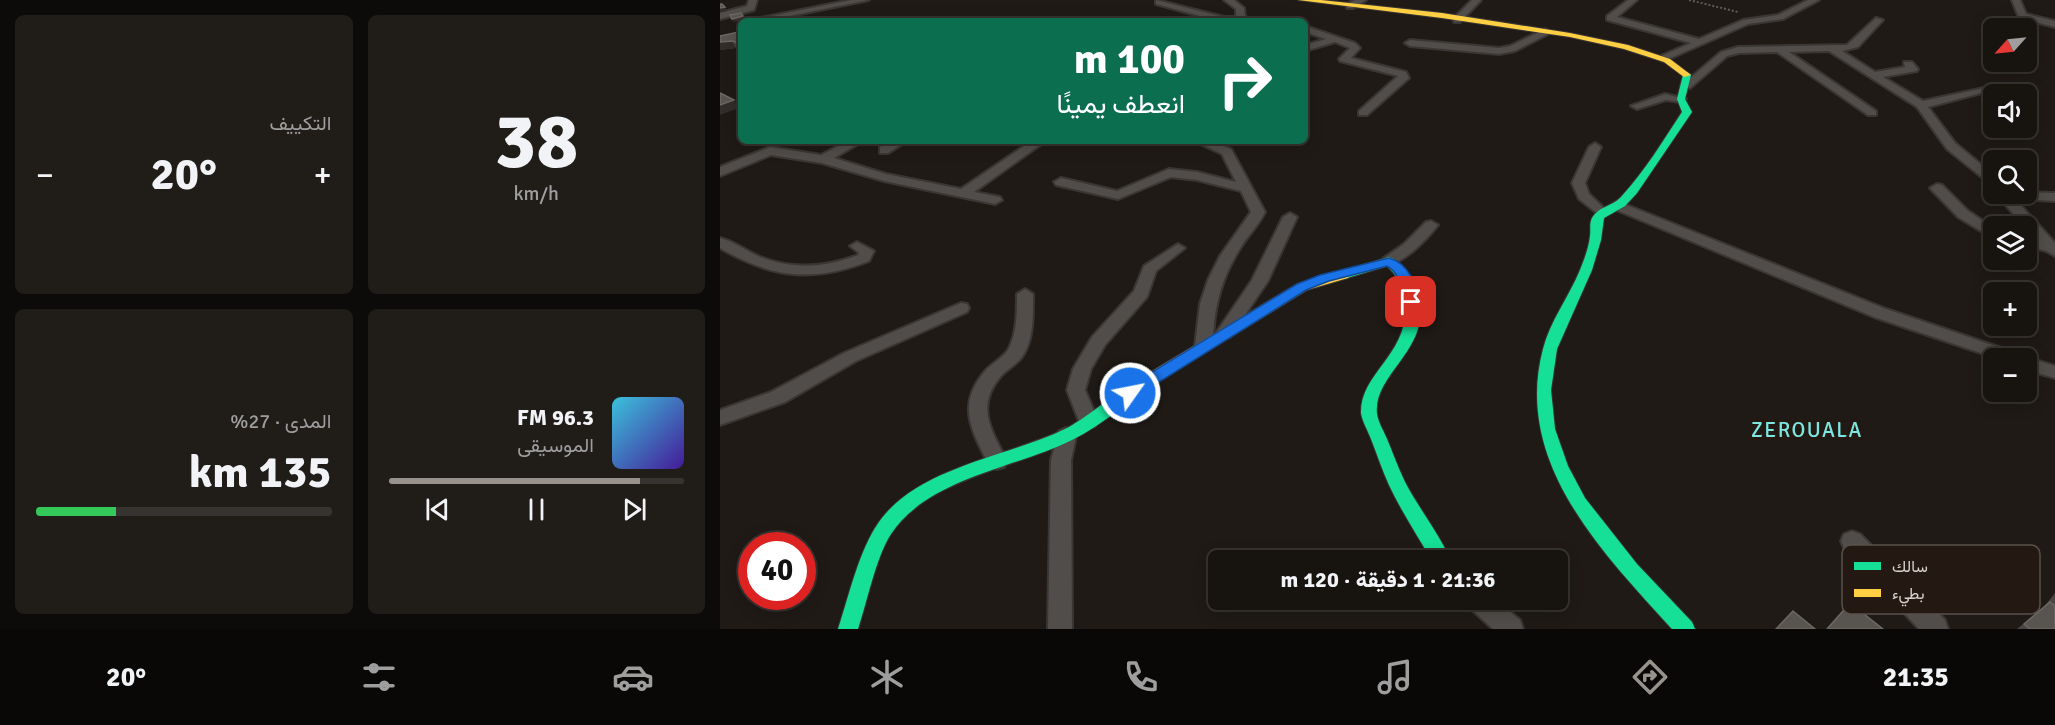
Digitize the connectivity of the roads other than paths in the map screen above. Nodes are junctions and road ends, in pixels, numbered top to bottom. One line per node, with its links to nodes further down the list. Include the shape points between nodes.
1 (753, 0): 11 (street, via 751,8)
2 (866, 0): 12 (street)
3 (1228, 0): 14 (street, via 1240,8)
4 (1300, 0): 10 (street)
5 (1477, 0): 15 (street)
6 (1633, 0): 22 (street, via 1610,18)
7 (1815, 0): 22 (street, via 1774,19 1746,22)
8 (2016, 0): 17 (street, via 2022,15)
9 (1159, 2): 13 (street)
10 (1356, 3): 15 (street)
11 (720, 16)
12 (767, 18)
13 (1217, 18)
14 (1241, 18)
15 (1457, 20): 19 (street)
16 (1879, 20): 25 (street, via 1855,45)
17 (2055, 24)
18 (1308, 30): 20 (street)
19 (1545, 32): 21 (street, via 1512,49 1499,51); 26 (street)
20 (1337, 39): 23 (street); 34 (street, via 1355,48 1344,59 1395,71 1404,78)
21 (1410, 43)
22 (1702, 43): 26 (street)
23 (1308, 47)
24 (1777, 48): 25 (street); 29 (street, via 1724,54); 35 (street)
25 (1832, 49): 28 (street)
26 (1664, 58): 29 (street, via 1685,70)
27 (1908, 64): 28 (street, via 1913,69)
28 (1874, 75): 32 (street)
29 (1686, 86): 31 (street)
30 (1983, 90): 32 (street)
31 (1681, 99): 33 (street, via 1665,97); 53 (street, via 1687,112)
32 (1921, 105): 44 (street, via 1951,146)
33 (1636, 106)
34 (1363, 113)
35 (1872, 113)
36 (851, 144): 42 (street)
37 (895, 144): 41 (street)
38 (1209, 144): 47 (street, via 1225,149)
39 (1034, 146): 48 (street)
40 (1595, 147): 54 (street, via 1577,186 1583,198)
41 (884, 150)
42 (823, 159): 43 (street, via 770,151); 48 (street)
43 (720, 172)
44 (1983, 172)
45 (1061, 182): 47 (street, via 1118,195 1169,173)
46 (1937, 188): 57 (street)
47 (1247, 189): 67 (street, via 1258,212 1212,284 1206,302)
48 (962, 194): 51 (street)
49 (2037, 196): 50 (street)
50 (2055, 197)
51 (995, 200)
52 (2013, 204): 62 (street)
53 (1619, 206): 54 (street); 68 (street, via 1880,313)
54 (1602, 213): 83 (street, via 1597,219 1597,236 1584,277 1548,352 1542,377 1543,407 1549,437 1580,504 1611,546)
55 (1290, 217): 66 (street, via 1260,281)
56 (1431, 225): 63 (street, via 1409,248)
57 (1983, 228)
58 (720, 242): 60 (street, via 764,265 812,272 829,270 868,255)
59 (2037, 245): 62 (street)
60 (857, 246)
61 (1178, 248): 72 (street, via 1149,269 1141,293 1098,341 1082,369 1076,390)
62 (2053, 249)
63 (1389, 261): 66 (street, via 1302,287); 77 (street, via 1397,266 1410,288 1413,317 1408,342 1379,381 1368,413 1384,456)
64 (1025, 294): 74 (street, via 1025,316 1015,353 981,388 977,400 978,424)
65 (961, 308): 71 (street, via 841,362 778,397)
66 (1224, 333): 67 (street)
67 (1204, 346): 72 (street)
68 (1983, 348)
69 (2037, 366): 70 (street)
70 (2055, 372)
71 (720, 418)
72 (1088, 421): 73 (street)
73 (1066, 436): 74 (street); 81 (street, via 1061,460)
74 (997, 461): 80 (street, via 944,480 909,503 884,528)
75 (1852, 541): 76 (street)
76 (1856, 545)
77 (1435, 550)
78 (1489, 610): 82 (street)
79 (1922, 614): 84 (street)
80 (848, 629)
81 (1060, 629)
82 (1511, 629)
83 (1685, 629)
84 (1936, 629)

